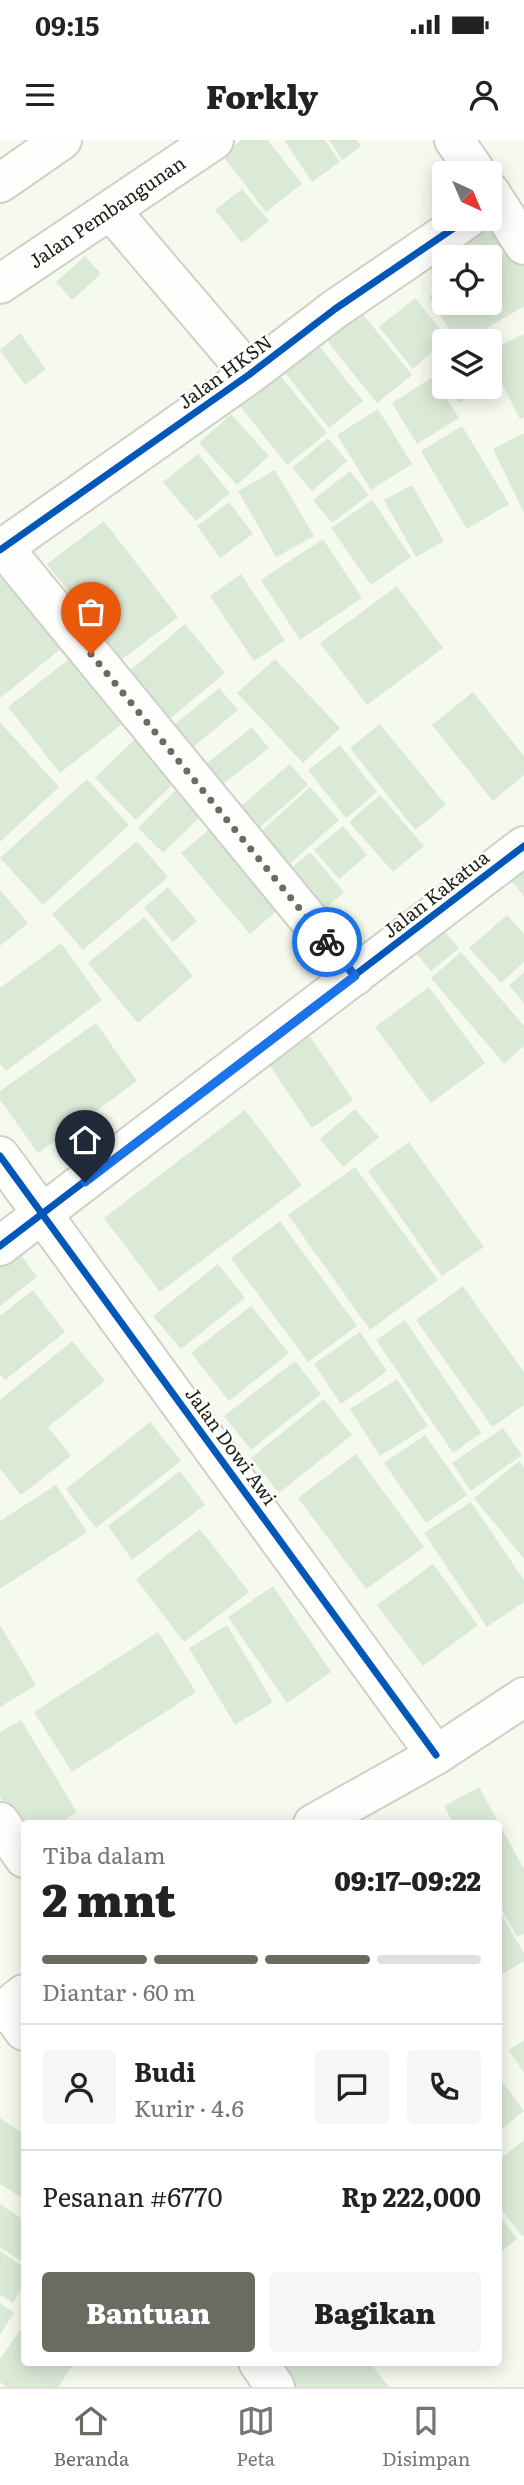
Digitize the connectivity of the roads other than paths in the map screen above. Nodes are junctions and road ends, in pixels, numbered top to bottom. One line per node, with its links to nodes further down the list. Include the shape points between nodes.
1 (62, 140): 5 (main road)
2 (214, 140): 6 (main road, Jalan Pembangunan)
3 (454, 140): 4 (main road)
4 (468, 161)
5 (0, 183)
6 (111, 211): 10 (main road, Jalan Pembangunan); 11 (main road)
7 (502, 213): 9 (main road)
8 (442, 231): 11 (main road, Jalan HKSN)
9 (524, 245)
10 (0, 284)
11 (250, 374): 12 (main road, Jalan HKSN)
12 (2, 548): 14 (main road)
13 (524, 846): 14 (main road, Jalan Kakatua)
14 (355, 976): 16 (main road, Jalan Kakatua)
15 (0, 1156): 16 (main road, Jalan Dowi Awi)
16 (44, 1214): 17 (main road, Jalan Kakatua); 19 (main road, Jalan Dowi Awi)
17 (0, 1246)
18 (524, 1697): 19 (main road)
19 (436, 1755): 20 (main road)
20 (320, 1820)
21 (0, 1822): 22 (main road)
22 (21, 1854)
23 (261, 2366): 24 (main road)
24 (275, 2387)

